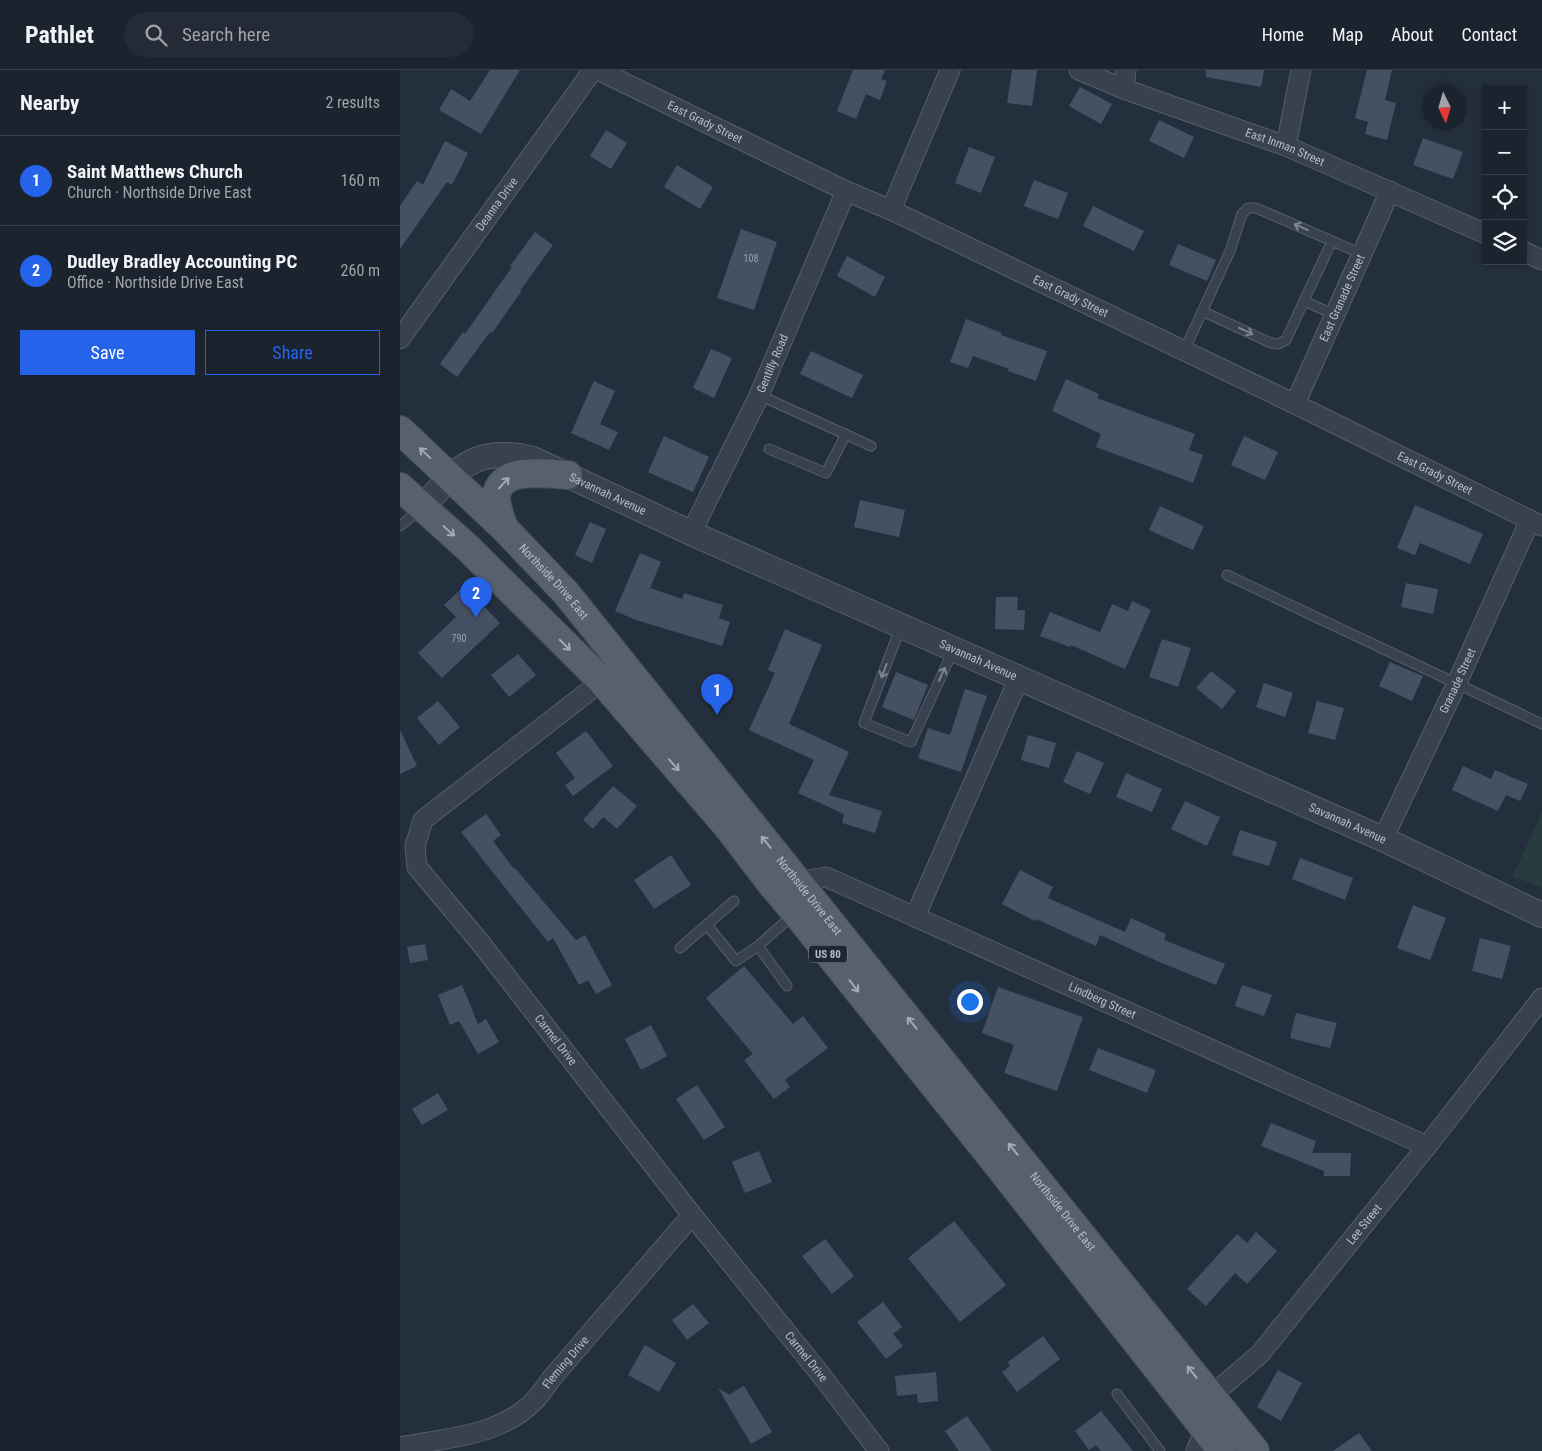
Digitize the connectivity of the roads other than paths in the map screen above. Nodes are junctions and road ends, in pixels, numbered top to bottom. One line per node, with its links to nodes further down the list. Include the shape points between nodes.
1 (593, 70): 20 (street, Deanna Drive)
2 (598, 70): 10 (street, East Grady Street)
3 (950, 70): 11 (street)
4 (1079, 70): 7 (street, East Inman Street)
5 (1126, 70): 7 (street)
6 (1301, 70): 8 (street)
7 (1124, 89): 8 (street, East Inman Street)
8 (1286, 146): 9 (street, East Inman Street)
9 (1390, 191): 12 (street, East Inman Street); 15 (street, East Granade Street)
10 (846, 192): 11 (street, East Grady Street); 22 (street, Gentilly Road)
11 (891, 210): 21 (street, East Grady Street)
12 (1482, 232)
13 (1332, 241): 15 (lane); 17 (lane); 18 (lane, one-way to 18, via 1256,208 1248,208 1242,214 1230,251)
14 (1527, 253): 16 (street)
15 (1362, 254): 19 (street, East Granade Street)
16 (1542, 260)
17 (1304, 301): 18 (lane, one-way to 17, via 1278,344 1286,340); 19 (lane)
18 (1202, 311): 21 (lane)
19 (1335, 315): 23 (street, East Granade Street)
20 (400, 339)
21 (1184, 351): 23 (street, East Grady Street)
22 (759, 395): 25 (lane); 35 (street, Gentilly Road)
23 (1295, 404): 32 (street, East Grady Street)
24 (400, 430): 29 (main road, Northside Drive East / US 80, one-way to 24)
25 (846, 434): 26 (lane); 27 (lane, via 826,473)
26 (871, 446)
27 (769, 449)
28 (568, 475): 29 (street, Savannah Avenue, via 533,459 502,454 470,462); 34 (main road, one-way to 28, via 496,497 508,478 519,474); 35 (street, Savannah Avenue)
29 (450, 476): 31 (street, Savannah Avenue); 34 (main road, Northside Drive East / US 80)
30 (400, 487): 31 (main road, Northside Drive East / US 80)
31 (423, 508): 33 (lane); 41 (main road, Northside Drive East / US 80, one-way to 41, via 468,548)
32 (1536, 523): 42 (street, Granade Street)
33 (400, 526)
34 (504, 528): 39 (main road, Northside Drive East / US 80, via 566,593)
35 (691, 533): 37 (street, Savannah Avenue)
36 (1227, 575): 42 (lane)
37 (902, 626): 38 (street, Savannah Avenue); 38 (lane, one-way to 38, via 864,723 911,742)
38 (954, 649): 40 (street, Savannah Avenue)
39 (624, 664): 41 (street, Carmel Drive); 45 (main road, Northside Drive East / US 80, one-way to 39)
40 (1019, 678): 44 (street, Savannah Avenue); 49 (street)
41 (601, 680): 45 (main road, Northside Drive East / US 80, one-way to 45, via 727,826); 56 (street, Carmel Drive, via 423,820 414,846 417,867 479,941)
42 (1456, 684): 43 (lane); 44 (street, Granade Street)
43 (1542, 724)
44 (1383, 839): 48 (street, Savannah Avenue)
45 (785, 884): 47 (main road, Northside Drive East / US 80); 49 (street, Lindberg Street, via 826,877); 58 (main road, Northside Drive East / US 80, one-way to 45)
46 (734, 901): 50 (lane)
47 (796, 913): 51 (lane); 59 (main road, Northside Drive East / US 80, one-way to 59, via 1000,1168)
48 (1542, 915)
49 (915, 917): 55 (street, Lindberg Street)
50 (707, 925): 51 (lane, via 736,961); 52 (lane)
51 (758, 946): 53 (lane)
52 (680, 948)
53 (787, 986)
54 (1542, 998): 55 (street, Lee Street)
55 (1427, 1146): 58 (street, Lee Street, via 1260,1354)
56 (692, 1215): 60 (street, Fleming Drive, via 527,1407 484,1431); 61 (street, Carmel Drive)
57 (1117, 1394): 62 (lane)
58 (1211, 1396): 59 (street); 64 (main road, Northside Drive East / US 80)
59 (1200, 1440): 63 (main road, Northside Drive East / US 80)
60 (400, 1447)
61 (879, 1451)
62 (1160, 1451)
63 (1222, 1451)
64 (1255, 1451)

